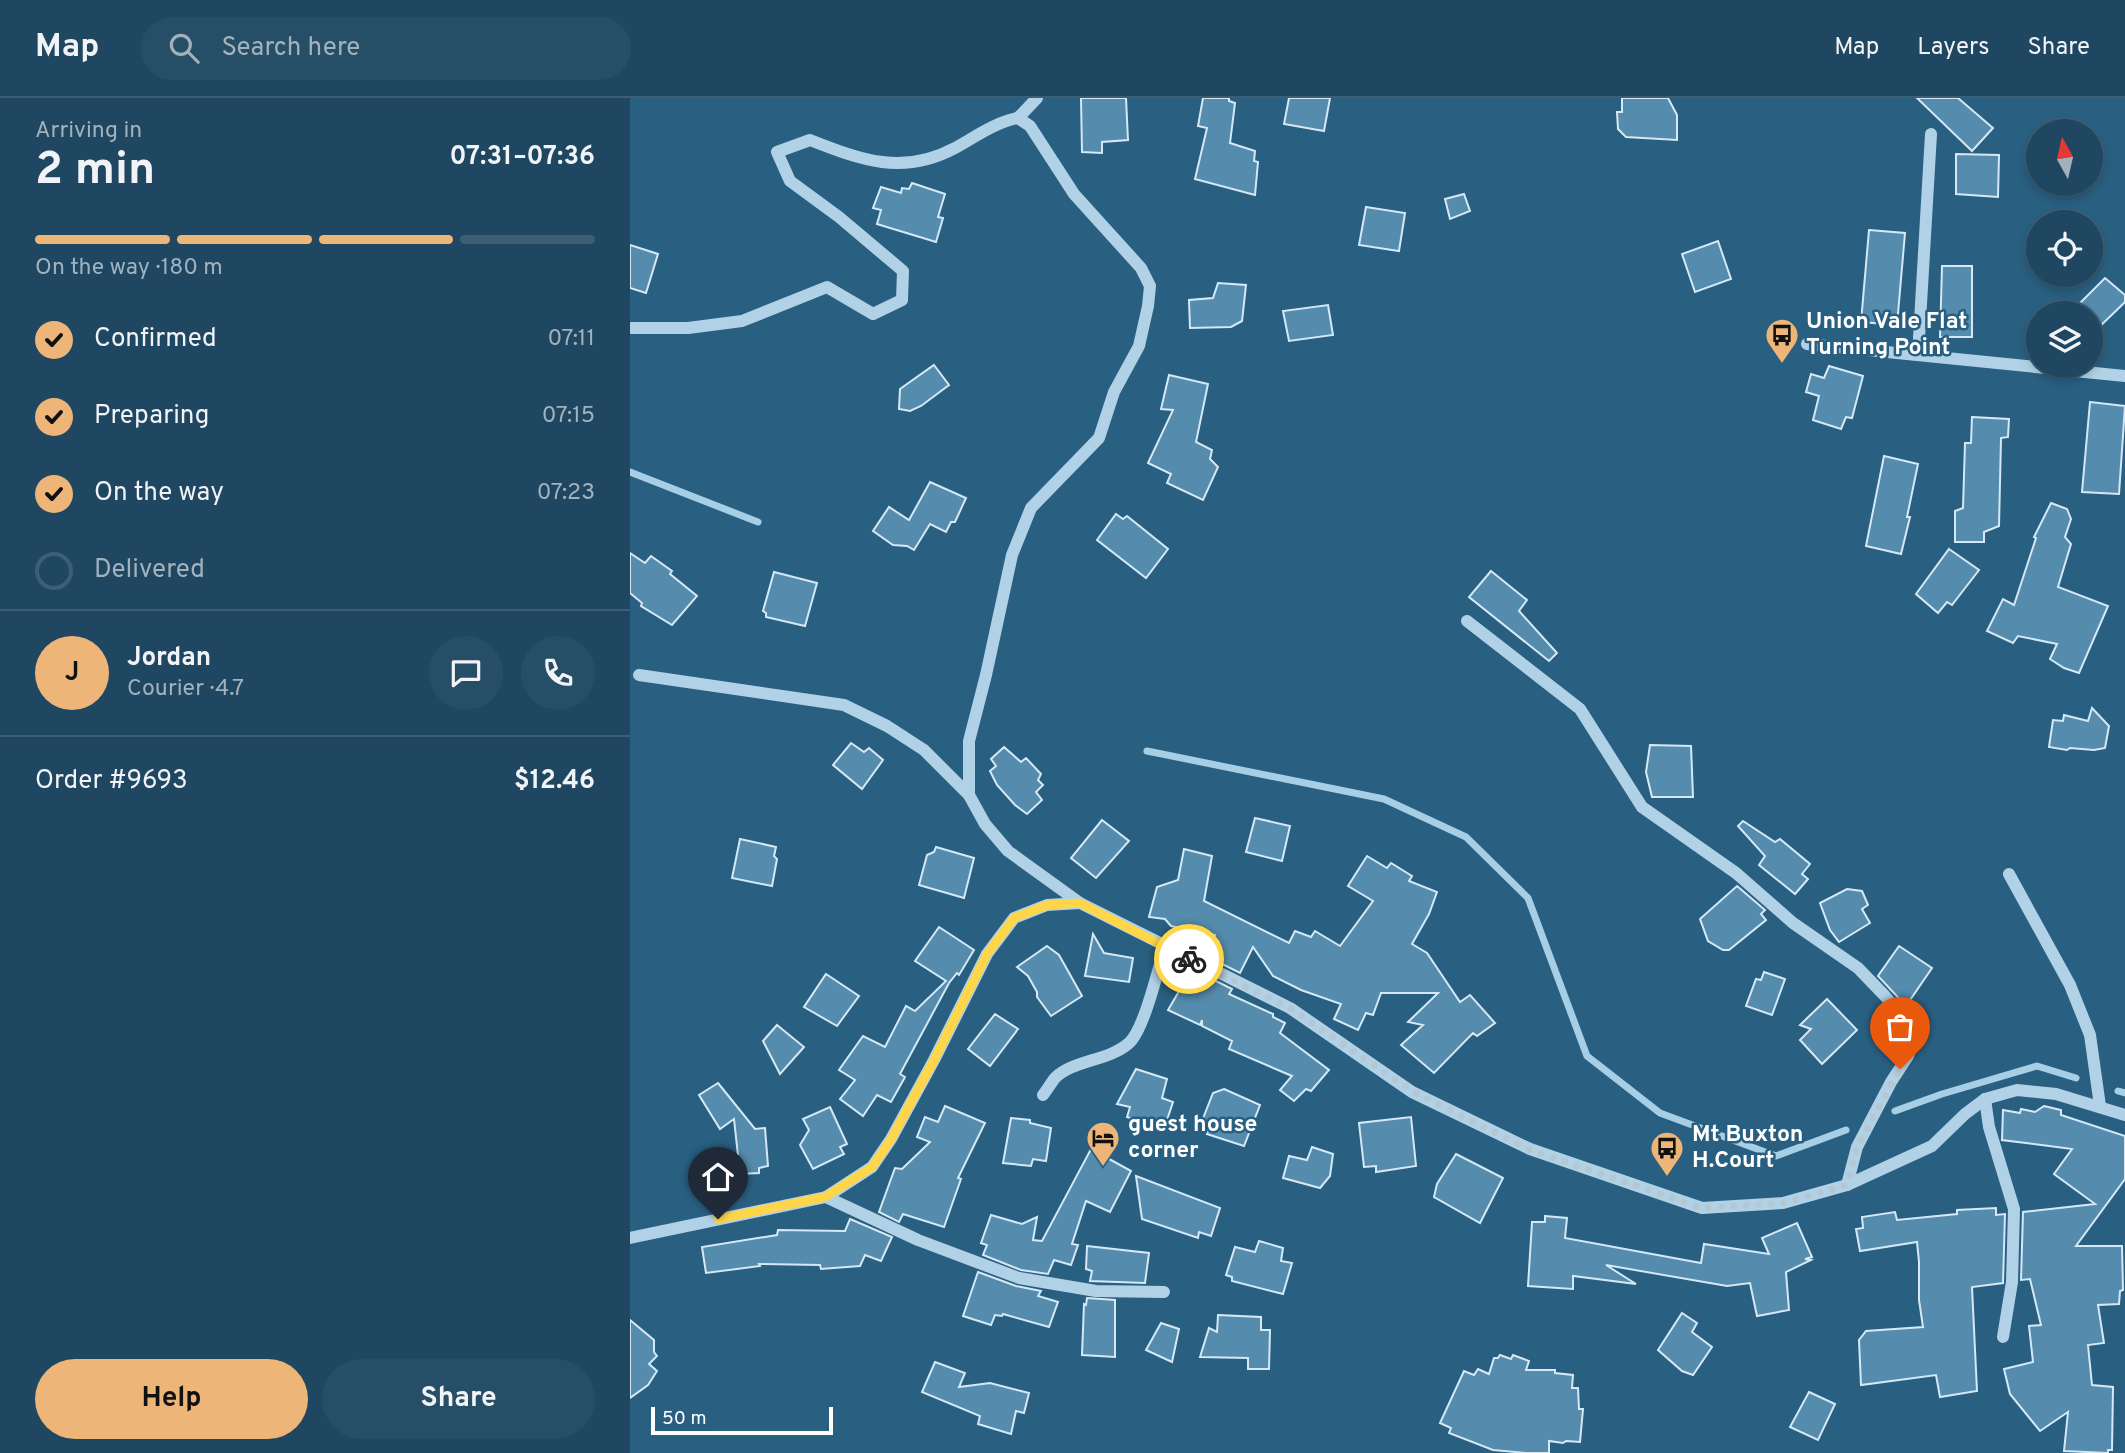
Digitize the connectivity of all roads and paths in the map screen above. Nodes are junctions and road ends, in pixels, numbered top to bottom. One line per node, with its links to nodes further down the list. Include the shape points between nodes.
1 (1037, 98): 2 (street)
2 (1018, 118): 4 (street, via 1005,120 939,156 907,164 859,159 810,140 777,152 790,181 903,271 902,300 873,314 827,287 742,321 688,328); 10 (street, via 1030,126 1074,194 1141,268 1150,286 1139,346 1114,392 1099,438 1031,508 1012,555 969,741)
3 (1931, 134): 6 (street)
4 (630, 328)
5 (1807, 344): 6 (street)
6 (1919, 355): 7 (street)
7 (2125, 376)
8 (1467, 621): 18 (street, via 1580,709 1642,807 1858,968 1909,1025 1913,1042 1909,1056 1857,1147)
9 (639, 675): 10 (street, via 844,705 923,750)
10 (969, 795): 12 (street, via 1008,851)
11 (2009, 874): 16 (street, via 2070,985 2090,1035)
12 (1080, 903): 13 (street); 19 (street, via 1047,905 1014,918 987,954 891,1139 872,1167)
13 (1165, 947): 14 (street, via 1140,1026 1130,1042 1057,1076); 18 (street, via 1290,1008 1412,1091 1530,1150 1702,1208 1783,1203)
14 (1043, 1096)
15 (1985, 1099): 16 (street, via 2017,1090); 18 (street, via 1932,1146); 22 (street, via 2014,1209 2012,1282)
16 (2100, 1106): 17 (street)
17 (2125, 1115)
18 (1847, 1185)
19 (825, 1197): 20 (street); 21 (street, via 918,1240 1019,1278 1096,1291)
20 (630, 1238)
21 (1164, 1293)
22 (2003, 1337)

